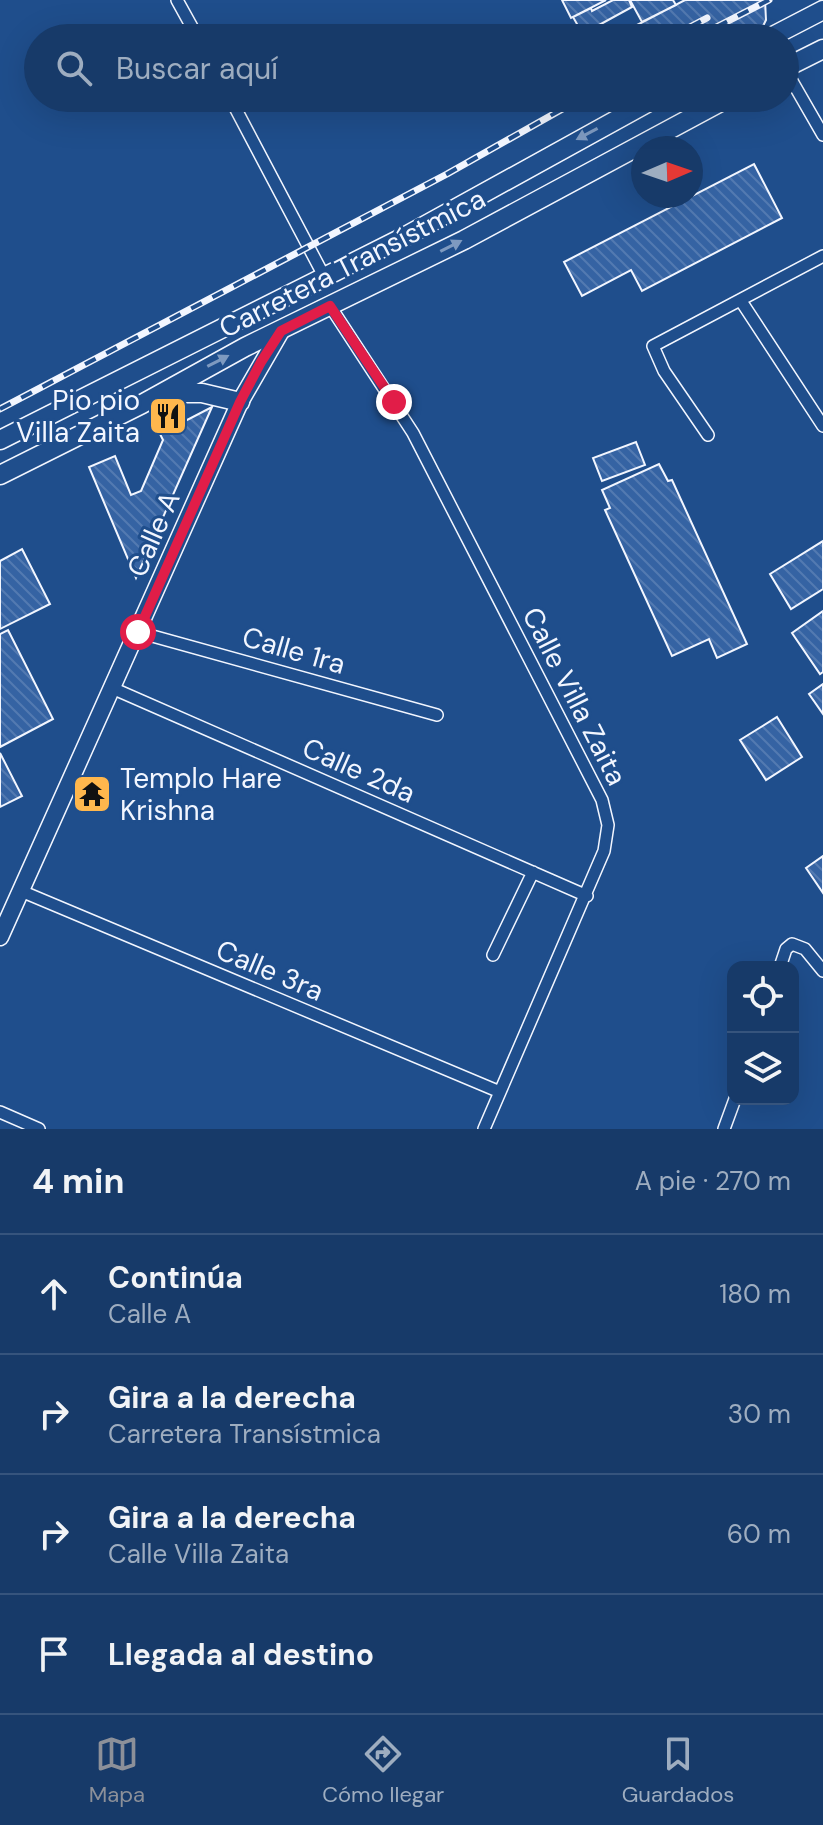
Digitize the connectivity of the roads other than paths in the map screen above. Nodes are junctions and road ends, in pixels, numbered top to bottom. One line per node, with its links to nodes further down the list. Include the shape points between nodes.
1 (177, 0): 3 (street)
2 (823, 10): 4 (main road)
3 (190, 24)
4 (796, 24)
5 (823, 49): 6 (main road)
6 (799, 62)
7 (799, 93): 11 (street)
8 (237, 112): 13 (street)
9 (631, 112): 13 (main road, Carretera Transístmica, one-way to 13)
10 (702, 112): 15 (main road, Carretera Transístmica, one-way to 10)
11 (823, 135)
12 (822, 258): 14 (street)
13 (325, 278): 20 (main road, Carretera Transístmica)
14 (741, 301): 19 (street); 21 (street, via 653,346)
15 (330, 306): 16 (main road, Carretera Transístmica); 28 (street, Calle Villa Zaita, via 413,433 602,800 608,825 604,851)
16 (281, 331): 17 (main road, Carretera Transístmica, one-way to 16); 18 (street, Calle A)
17 (161, 393): 18 (main road, via 202,393); 22 (main road, Carretera Transístmica)
18 (240, 402): 23 (street, Calle A)
19 (823, 426)
20 (6, 433)
21 (708, 435)
22 (0, 475)
23 (138, 632): 24 (street, Calle A); 25 (street, Calle 1ra)
24 (112, 688): 26 (street, Calle 2da); 27 (street, Calle A)
25 (437, 715)
26 (533, 872): 28 (street, Calle 2da); 30 (street)
27 (21, 891): 29 (street, Calle A); 33 (street, Calle 3ra)
28 (587, 896): 33 (street, Calle Villa Zaita)
29 (0, 937)
30 (493, 955)
31 (782, 961): 32 (street, via 792,944 805,949)
32 (823, 971)
33 (500, 1092): 37 (street, Calle Villa Zaita)
34 (733, 1105): 38 (street)
35 (0, 1112): 36 (street)
36 (39, 1129)
37 (484, 1129)
38 (724, 1129)

